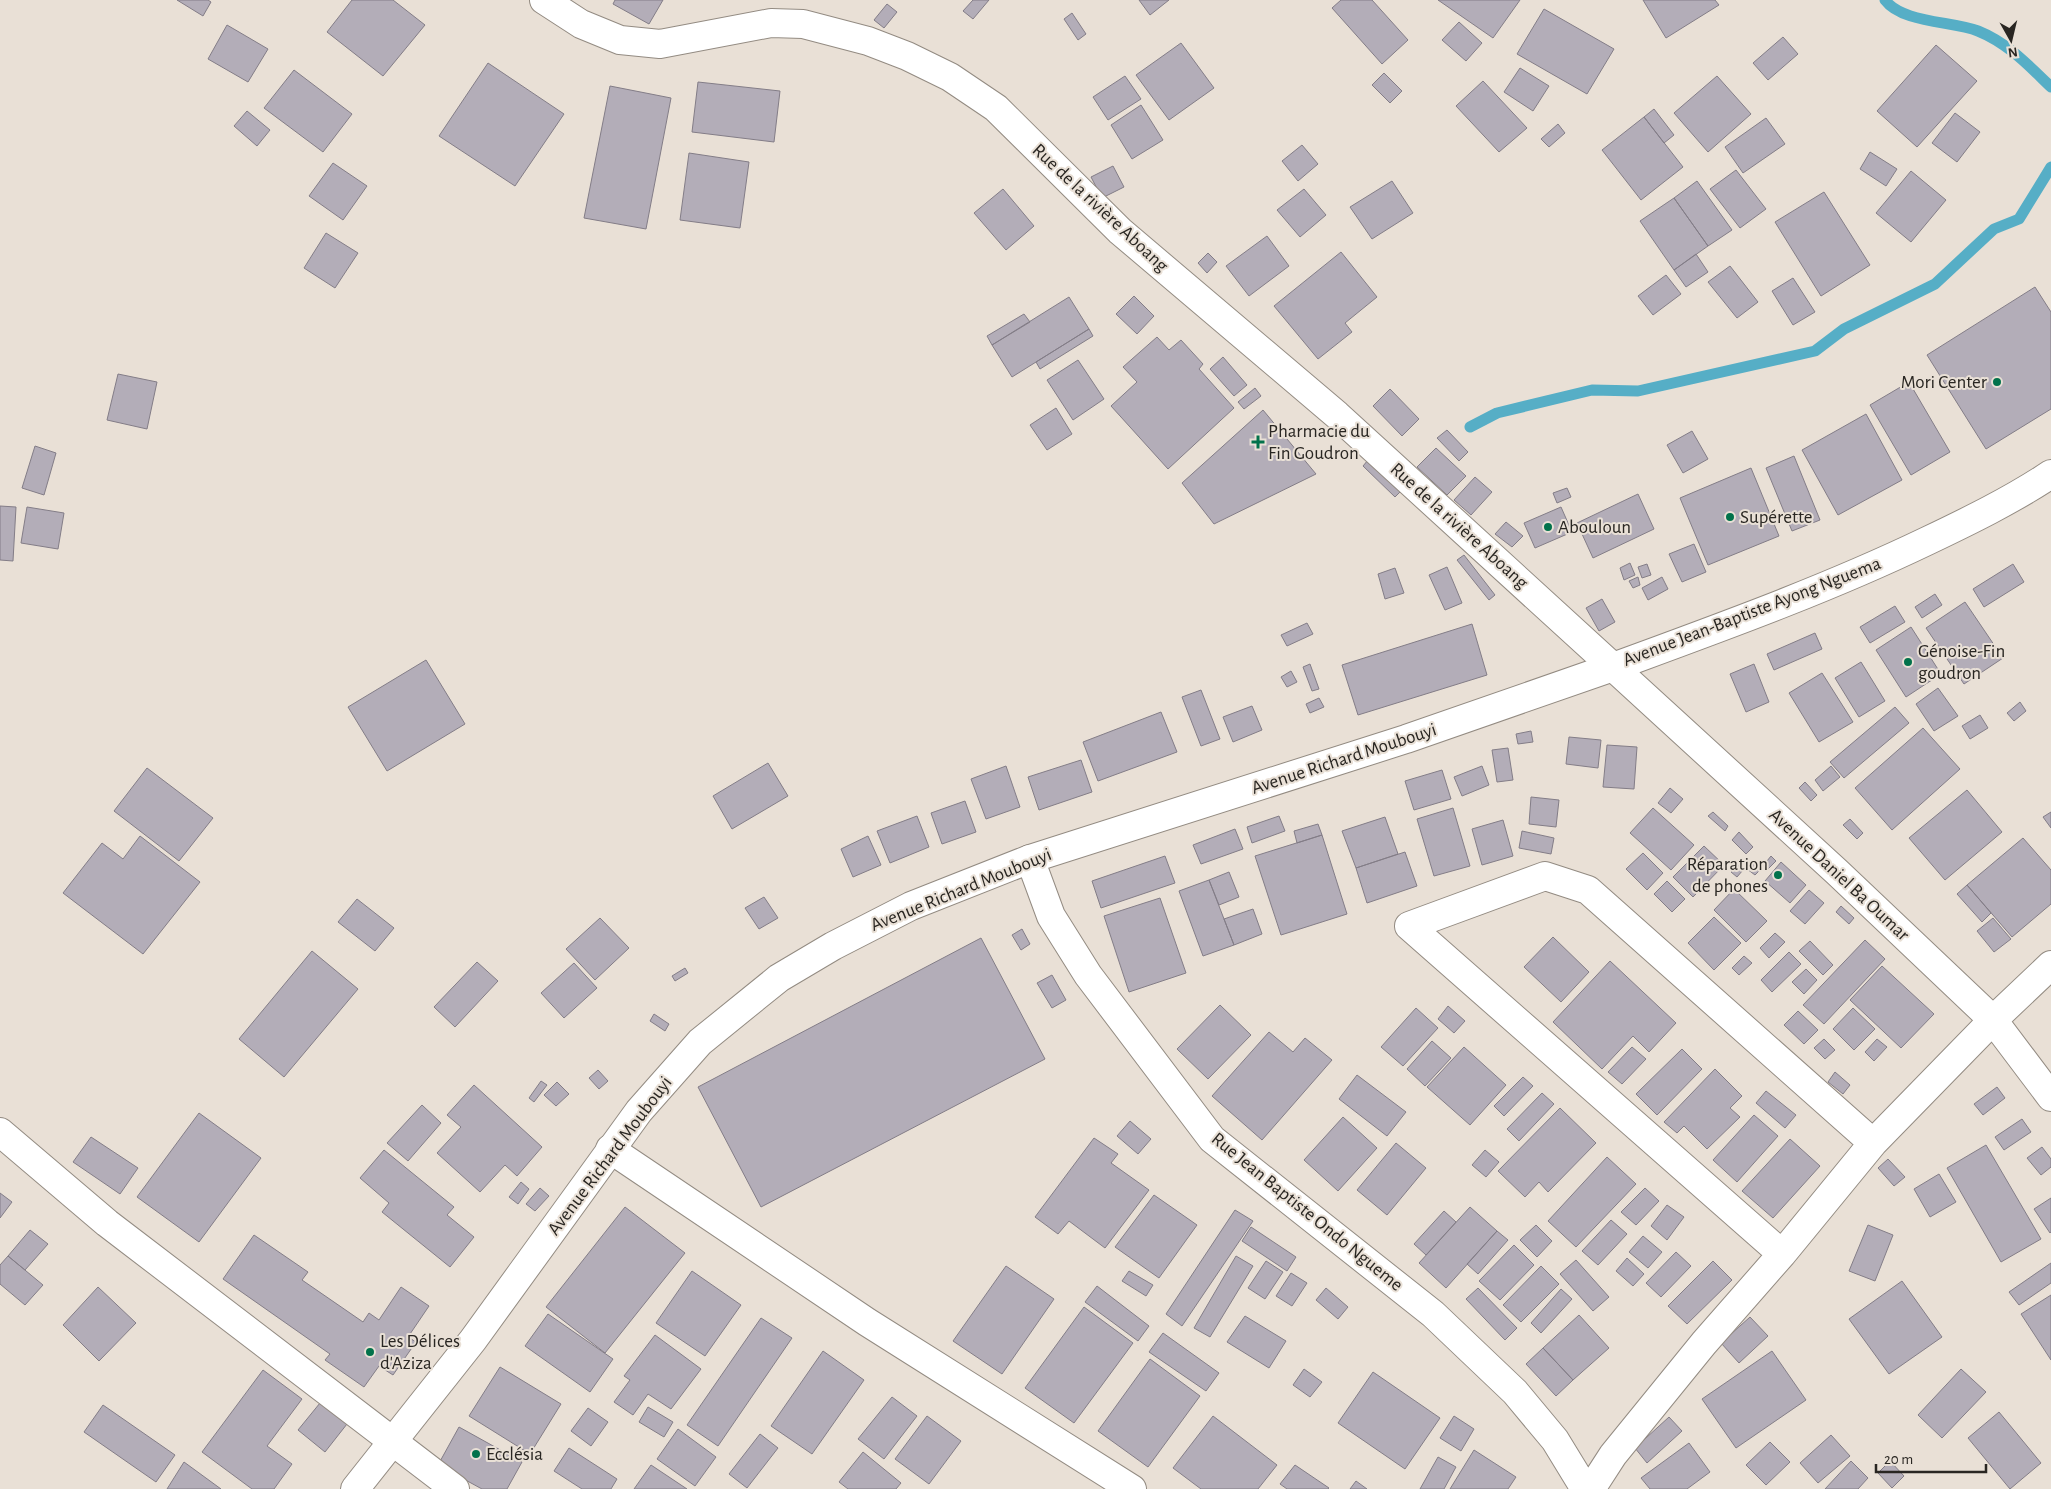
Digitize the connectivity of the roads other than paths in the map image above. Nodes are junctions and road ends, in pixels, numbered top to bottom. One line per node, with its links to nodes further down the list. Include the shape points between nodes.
1 (544, 0): 3 (street, Rue de la rivière Aboang, via 581,24 620,40 660,44 771,23 803,24 868,41 950,77 996,108 1120,231 1337,415)
2 (2051, 474): 3 (street, Avenue Jean-Baptiste Ayong Nguema, via 1972,520 1884,562 1791,602)
3 (1613, 667): 4 (street, Avenue Richard Moubouyi, via 1397,742); 6 (street, Avenue Daniel Ba Oumar)
4 (1030, 859): 10 (street, Avenue Richard Moubouyi, via 912,906 779,978 700,1042 639,1111); 16 (street, Rue Jean Baptiste Ondo Ngueme, via 1051,916 1088,975 1212,1139 1432,1314 1515,1392 1555,1440)
5 (2051, 965): 6 (street)
6 (1993, 1020): 7 (street, Avenue Daniel Ba Oumar); 9 (street)
7 (2051, 1097)
8 (0, 1132): 12 (street, via 107,1223)
9 (1873, 1143): 11 (street); 11 (street, via 1588,890 1546,876 1409,926)
10 (610, 1150): 12 (street, Avenue Richard Moubouyi, via 473,1340); 15 (street, via 867,1322)
11 (1782, 1254): 17 (street, via 1704,1343 1619,1448)
12 (391, 1442): 13 (street, Avenue Richard Moubouyi); 14 (street)
13 (355, 1489)
14 (455, 1489)
15 (1132, 1489)
16 (1585, 1489)
17 (1591, 1489)

